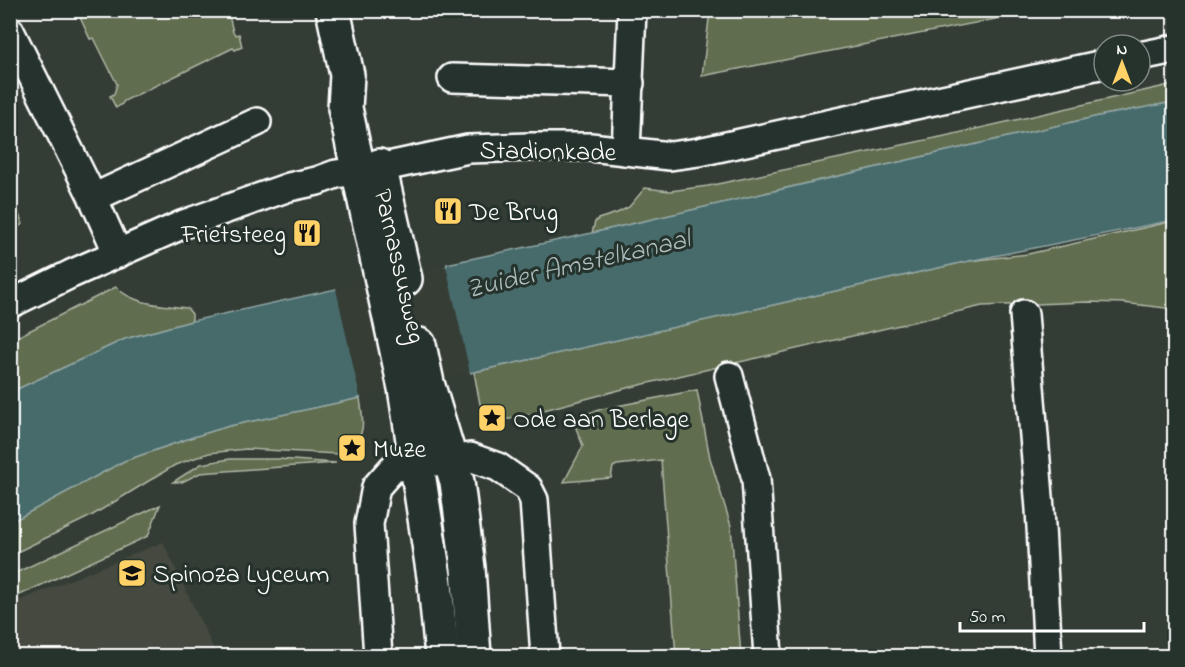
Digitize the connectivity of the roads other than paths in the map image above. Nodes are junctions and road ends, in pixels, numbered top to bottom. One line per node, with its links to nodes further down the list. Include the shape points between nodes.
1 (333, 10): 11 (main road, Parnassusweg, via 347,75 365,105)
2 (632, 10): 8 (street)
3 (10, 31): 12 (street)
4 (1174, 49): 5 (street)
5 (1152, 54)
6 (1092, 67): 10 (street, Stadionkade, via 699,152 670,156)
7 (452, 78): 8 (street)
8 (630, 83): 10 (street)
9 (257, 122): 12 (street)
10 (626, 151): 11 (street, Stadionkade, via 590,147 468,149)
11 (369, 170): 13 (street, Stadionkade, via 336,174 249,200); 17 (main road, Parnassusweg)
12 (93, 198): 13 (street)
13 (118, 254): 14 (street, Stadionkade)
14 (10, 304)
15 (1024, 314): 25 (street)
16 (729, 376): 24 (street, via 756,479)
17 (416, 385): 18 (main road, Parnassusweg); 19 (main road, Parnassusweg)
18 (460, 458): 19 (street); 22 (main road, Parnassusweg, via 457,482); 23 (street, via 498,467 528,488 534,500)
19 (405, 466): 20 (street, via 376,487 369,524); 21 (main road, Parnassusweg, via 435,583)
20 (378, 657)
21 (442, 657)
22 (474, 657)
23 (545, 657)
24 (768, 657)
25 (1048, 657)

